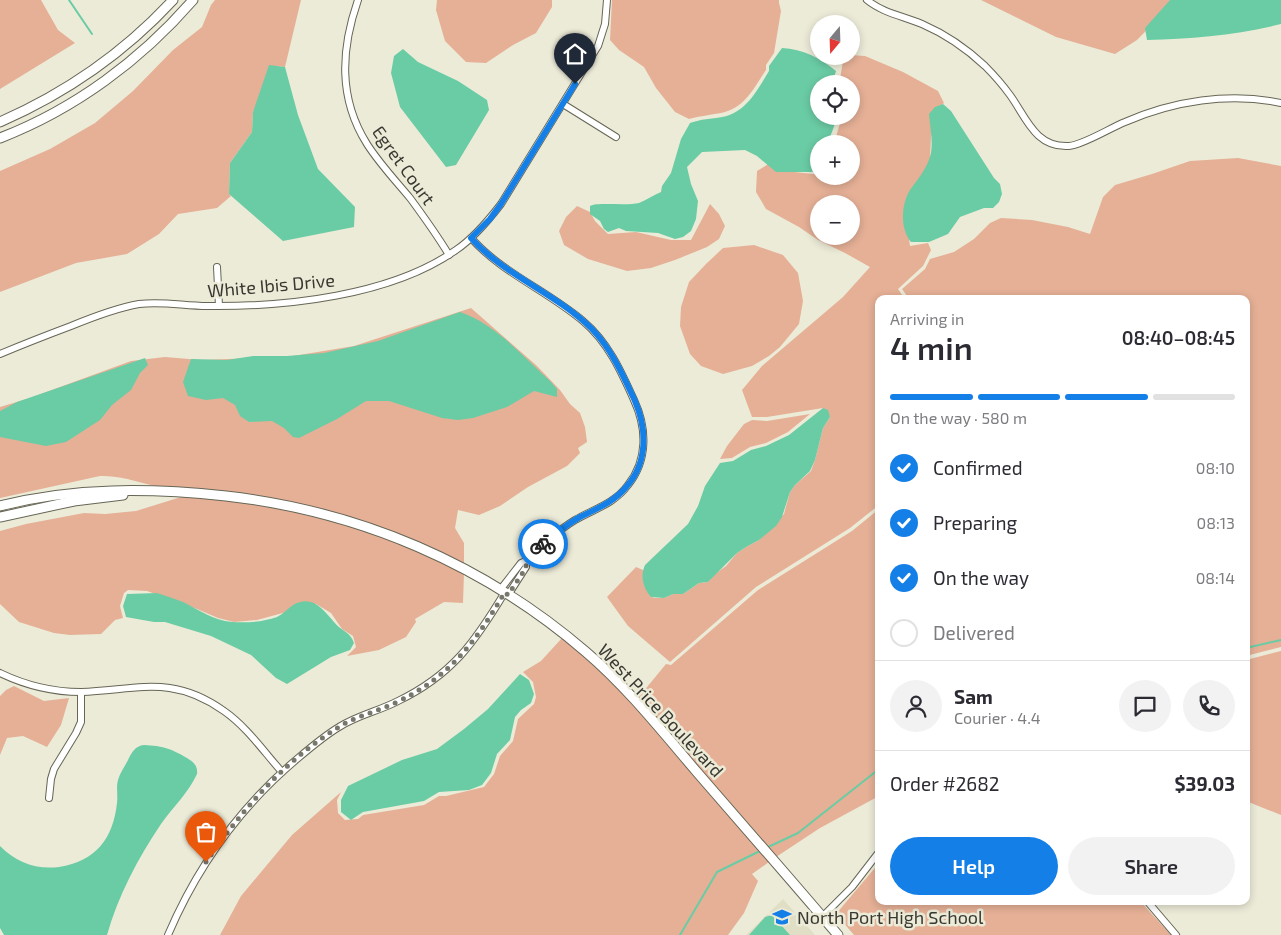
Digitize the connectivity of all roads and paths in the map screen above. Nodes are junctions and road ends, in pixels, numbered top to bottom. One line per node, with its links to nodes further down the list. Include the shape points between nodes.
1 (173, 0): 8 (street, via 127,45 87,75 46,100)
2 (193, 0): 10 (street, via 144,49 105,81 62,108)
3 (358, 0): 12 (street, Egret Court, via 348,34 345,62 347,92 355,118 368,145)
4 (607, 0): 7 (street, White Ibis Drive, via 600,42)
5 (866, 0): 6 (street, via 884,11 934,30 966,50 1002,84 1032,131 1058,145 1074,145 1141,115 1192,102 1231,99)
6 (1281, 103)
7 (563, 104): 9 (street); 11 (street, White Ibis Drive, via 501,204)
8 (0, 122)
9 (616, 137)
10 (0, 138)
11 (471, 238): 12 (street, White Ibis Drive); 19 (street, via 490,257 574,314 592,330 616,362 639,410 644,433 642,453 629,485 612,501 573,521 521,563)
12 (450, 255): 14 (street, White Ibis Drive, via 376,286 343,294)
13 (217, 267): 14 (street)
14 (219, 306): 15 (street, White Ibis Drive, via 162,302 132,305)
15 (0, 354)
16 (162, 492): 17 (street, West Price Boulevard, via 119,489 79,492); 18 (street, West Price Boulevard, via 74,501); 19 (street, West Price Boulevard, via 249,499 346,520 415,544)
17 (0, 506)
18 (0, 517)
19 (504, 592): 22 (street, via 466,651 428,686 339,727); 26 (street, West Price Boulevard, via 588,654 649,716)
20 (0, 673): 21 (street, via 41,688)
21 (81, 692): 22 (street, via 154,686 198,696 230,715); 23 (street, via 81,722 52,775)
22 (282, 772): 27 (street, via 243,813 215,849 196,878)
23 (49, 798)
24 (875, 857): 26 (street, via 852,887)
25 (1150, 905): 29 (street)
26 (822, 917): 28 (street, West Price Boulevard)
27 (168, 935)
28 (838, 935)
29 (1176, 935)

